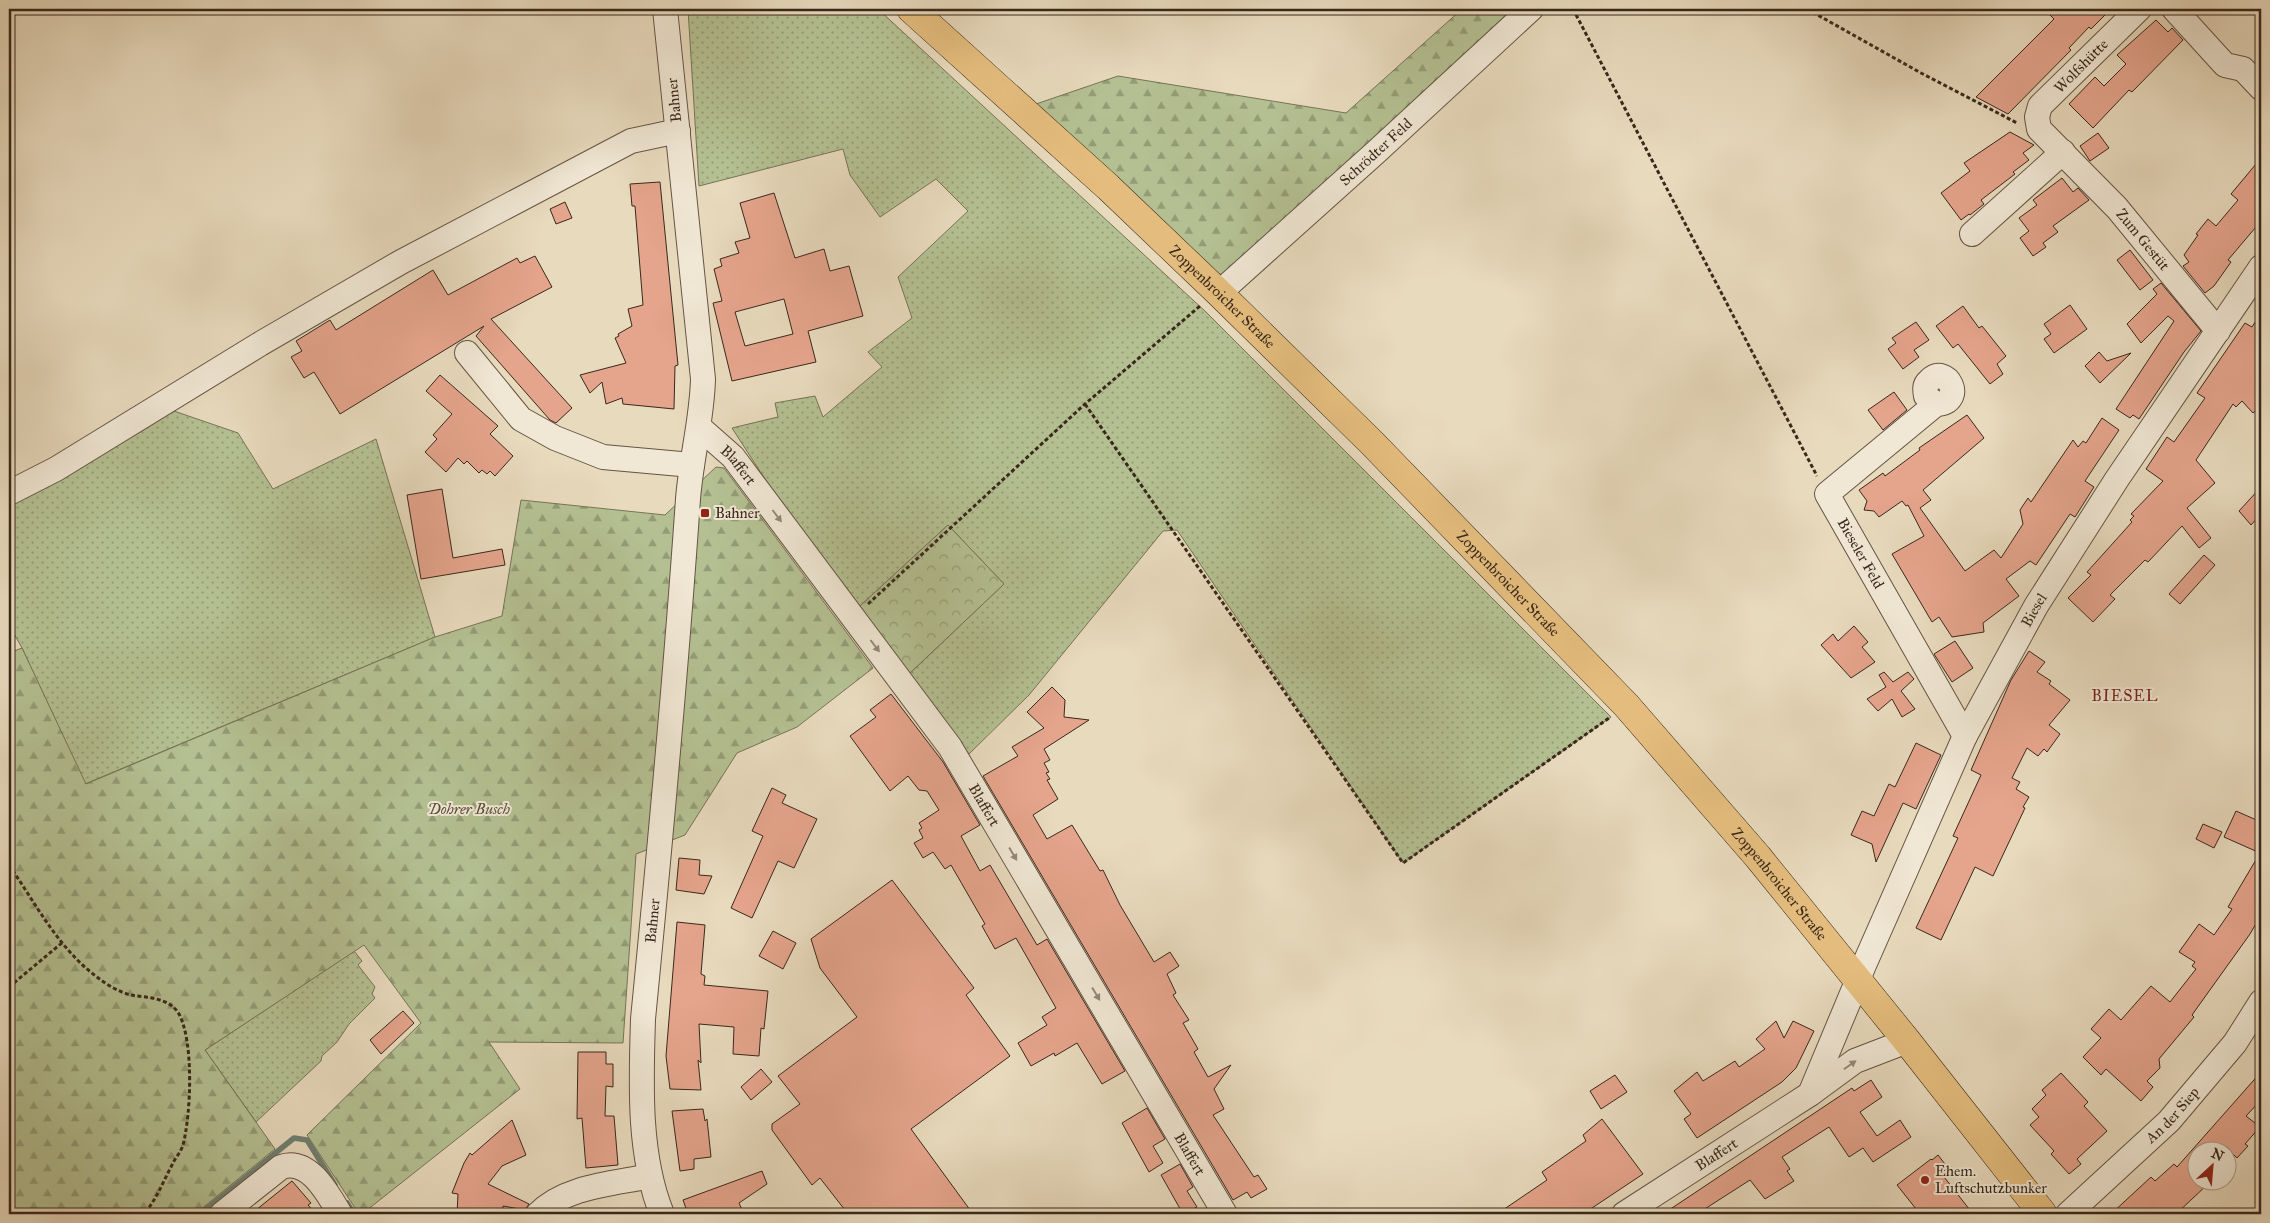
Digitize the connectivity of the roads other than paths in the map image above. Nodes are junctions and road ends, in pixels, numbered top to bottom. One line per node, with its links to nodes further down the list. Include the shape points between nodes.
1 (665, 9): 8 (street, Bahner)
2 (911, 9): 12 (main road, Zoppenbroicher Straße)
3 (1531, 9): 12 (street, Schrödter Feld)
4 (2139, 9): 7 (street, Wolfshütte, via 2040,106 2037,117)
5 (2174, 9): 6 (street, via 2226,65 2243,69)
6 (2261, 88)
7 (2039, 130): 9 (street, Zum Gestüt)
8 (678, 131): 16 (street, Bahner, via 703,379); 18 (street, via 631,141 401,262 56,469)
9 (2063, 152): 10 (street); 13 (street, Zum Gestüt, via 2117,208)
10 (1972, 234)
11 (2261, 267): 13 (street, Biesel)
12 (1220, 293): 20 (main road, Zoppenbroicher Straße, via 1372,443 1626,705 1758,857)
13 (2218, 331): 19 (street, Biesel, via 2036,606)
14 (467, 353): 17 (street, via 521,418 555,438 604,457)
15 (1936, 404): 19 (street, Bieseler Feld, via 1827,494)
16 (699, 427): 17 (street, Bahner); 29 (street, Blaffert, one-way to 29, via 733,457 950,748)
17 (692, 465): 24 (street, Bahner, via 643,1019 641,1061)
18 (9, 493)
19 (1965, 736): 20 (street, Biesel)
20 (1857, 981): 22 (main road, Zoppenbroicher Straße); 23 (street)
21 (2261, 1002): 32 (street, An der Siep, via 2235,1043 2169,1121)
22 (1907, 1041): 23 (street, Blaffert, one-way to 22, via 1855,1061); 31 (main road, Zoppenbroicher Straße)
23 (1810, 1094): 30 (street, Blaffert)
24 (650, 1176): 27 (street, via 578,1191 550,1203); 28 (street, Bahner)
25 (222, 1214): 26 (street, via 281,1167 292,1164 305,1169 318,1182)
26 (340, 1214)
27 (538, 1214)
28 (662, 1214)
29 (1225, 1214)
30 (1624, 1214)
31 (2043, 1214)
32 (2068, 1214)

